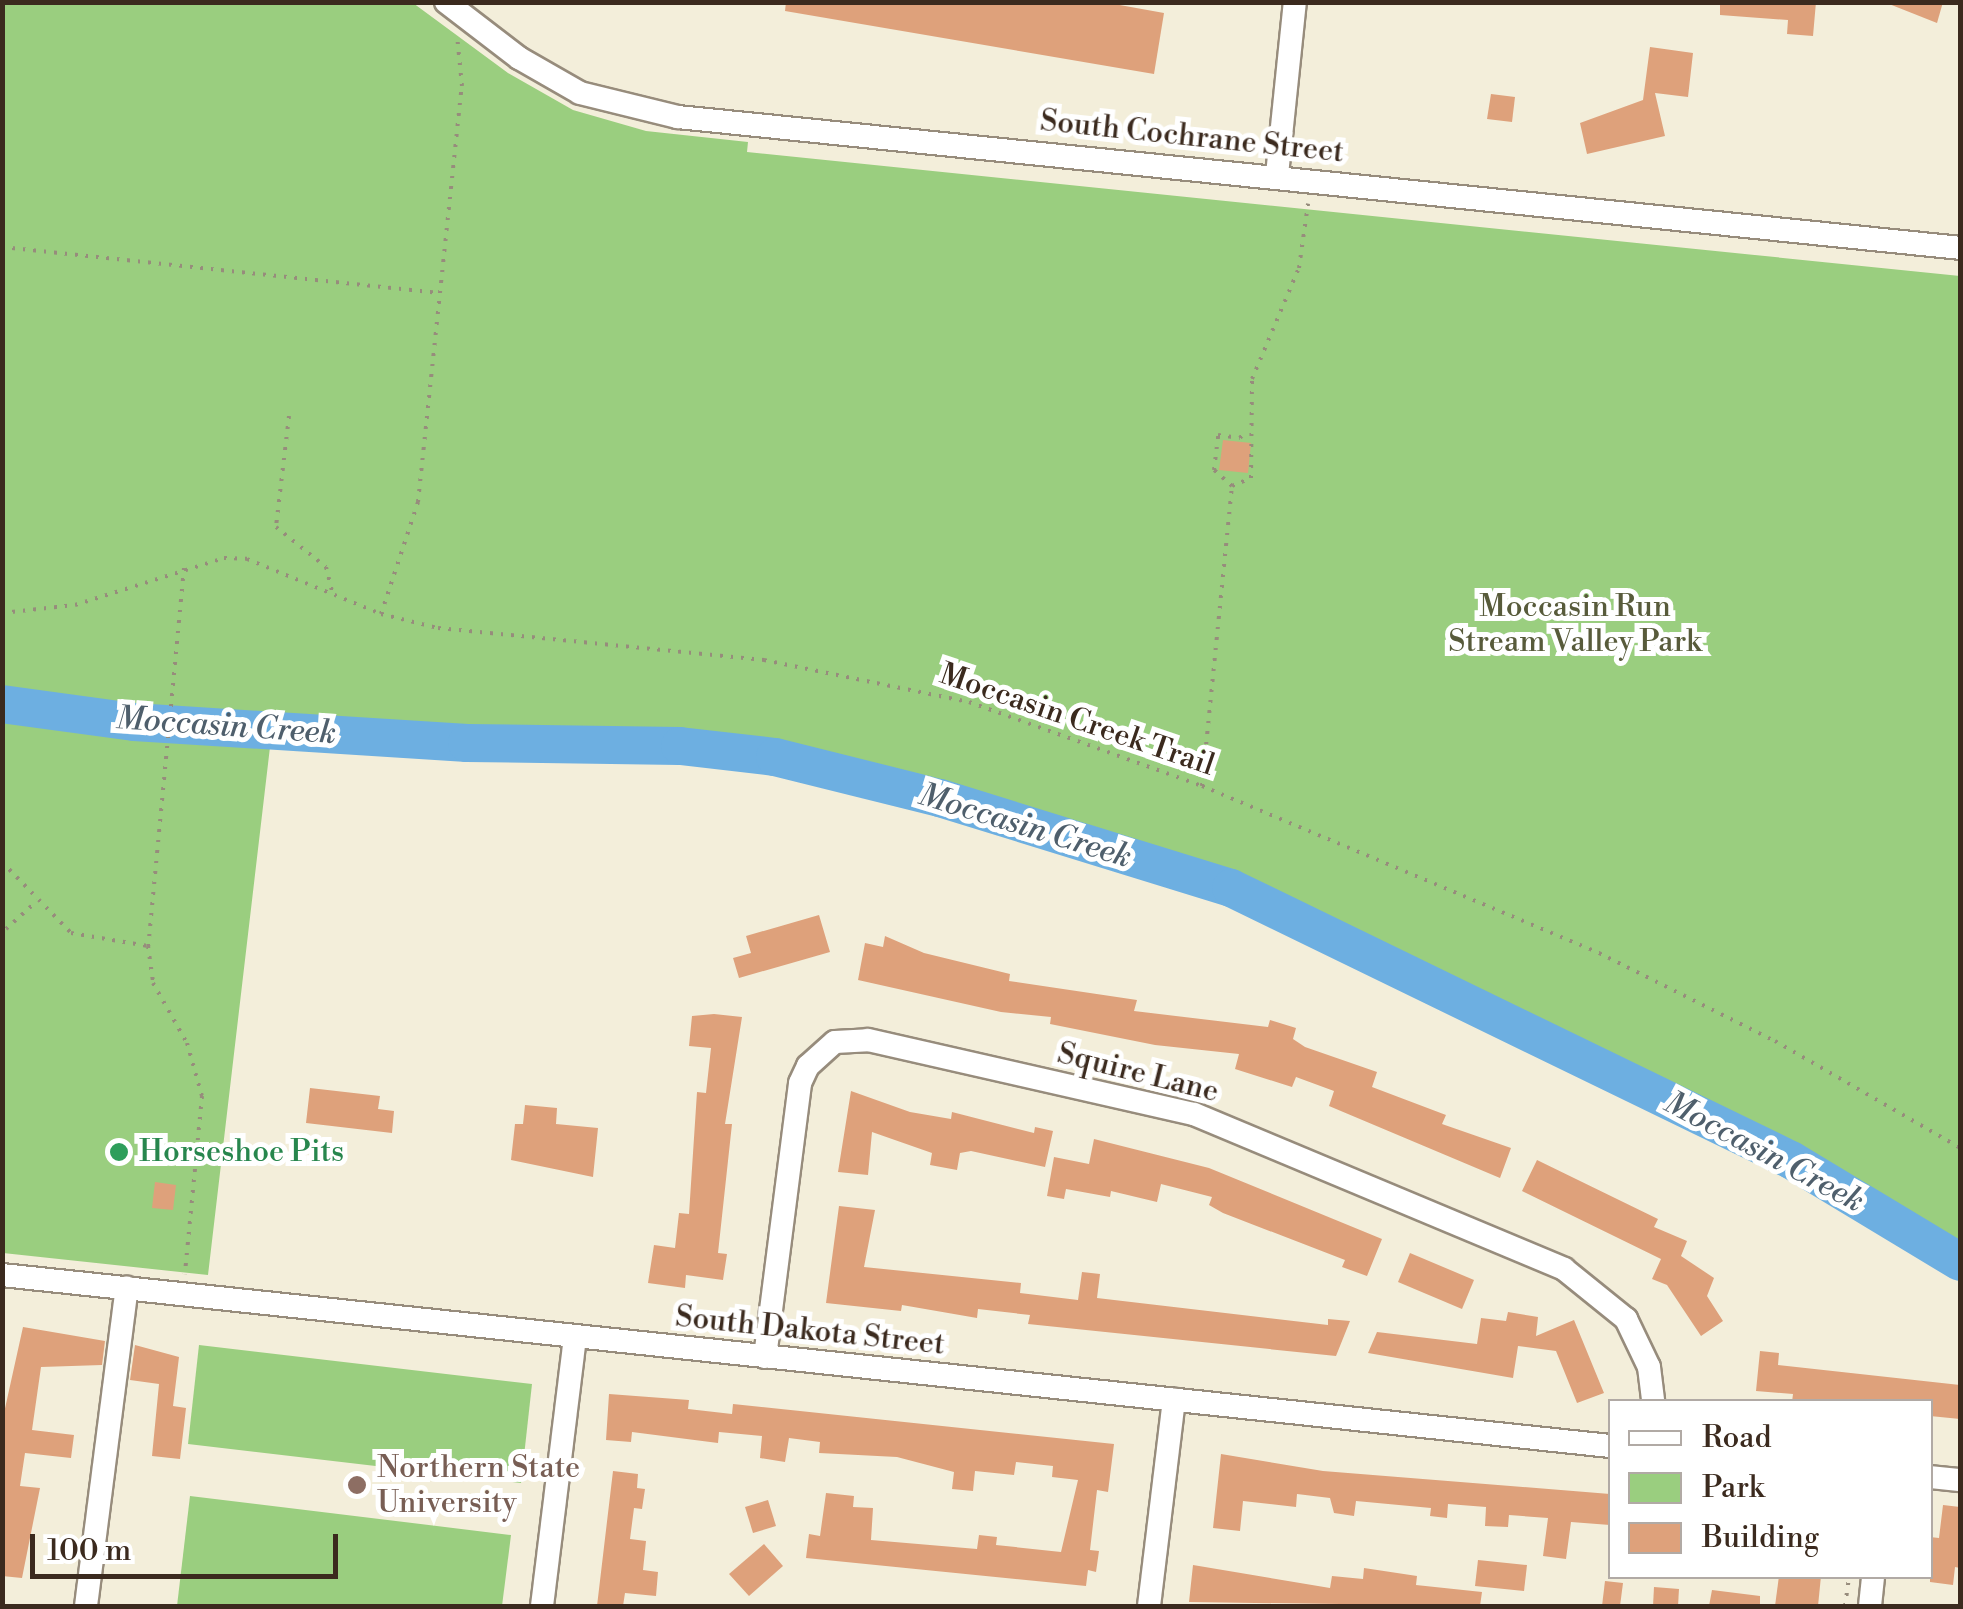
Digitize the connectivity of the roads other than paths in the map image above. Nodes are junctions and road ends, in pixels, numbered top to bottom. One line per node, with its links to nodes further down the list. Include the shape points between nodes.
1 (1296, 2): 3 (street)
2 (456, 10): 3 (street, South Cochrane Street, via 580,93 624,108)
3 (1276, 175): 4 (street, South Cochrane Street)
4 (1960, 248)
5 (2, 1274): 6 (street, South Dakota Street)
6 (127, 1288): 7 (street, South Dakota Street); 15 (street)
7 (574, 1337): 8 (street, South Dakota Street); 16 (street)
8 (765, 1357): 9 (street, Squire Lane, via 800,1083 808,1066 836,1042 868,1040 1194,1114 1564,1269 1626,1319 1649,1367); 10 (street, South Dakota Street)
9 (1653, 1399)
10 (1174, 1400): 11 (street, South Dakota Street); 17 (street)
11 (1608, 1446)
12 (1933, 1477): 13 (street)
13 (1960, 1480)
14 (1873, 1579): 18 (street)
15 (86, 1606)
16 (542, 1606)
17 (1149, 1606)
18 (1870, 1606)

